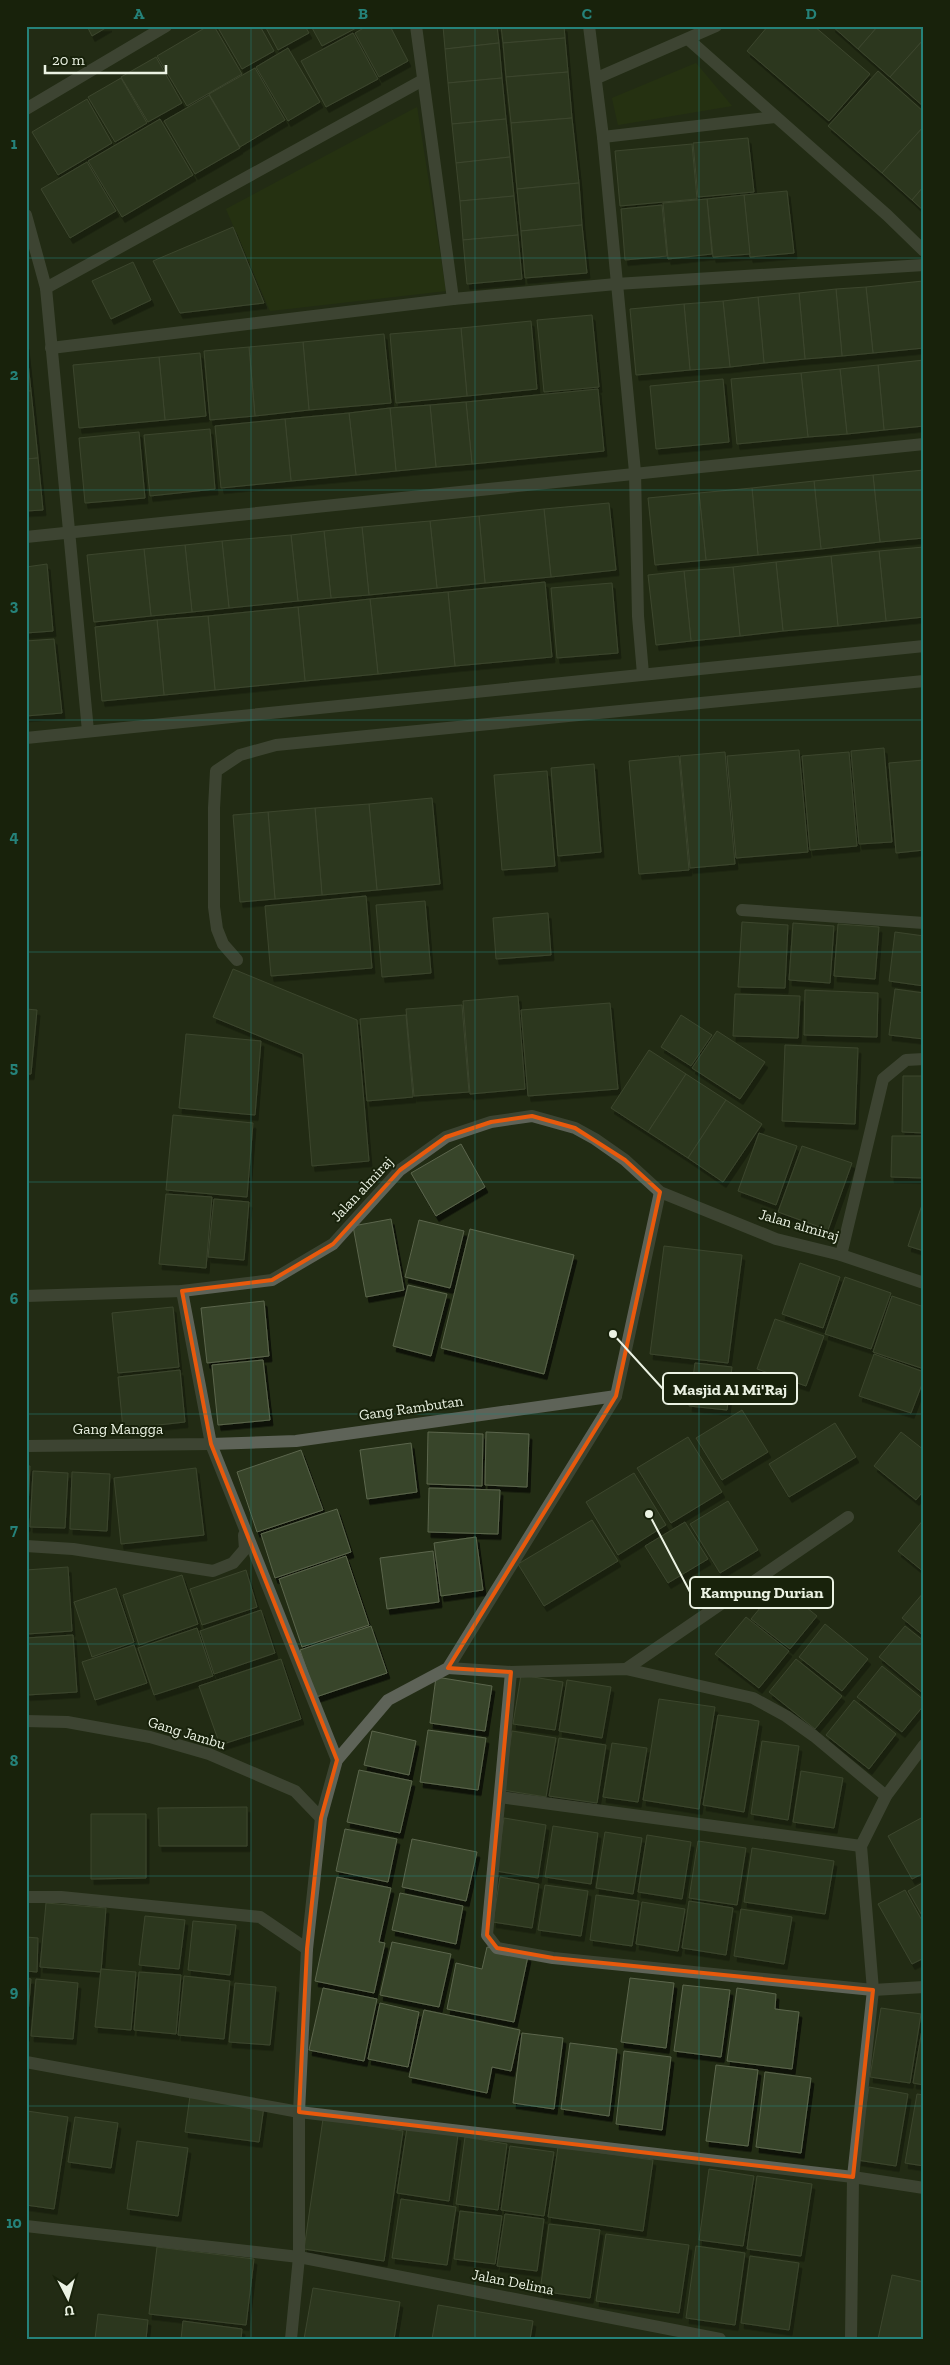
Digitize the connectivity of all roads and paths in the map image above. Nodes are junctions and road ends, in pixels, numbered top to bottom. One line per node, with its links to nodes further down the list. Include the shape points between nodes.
1 (166, 26): 8 (street)
2 (416, 26): 7 (street)
3 (588, 26): 6 (street)
4 (716, 26): 5 (street)
5 (688, 39): 6 (street); 9 (street)
6 (597, 78): 10 (street)
7 (423, 80): 15 (street); 16 (street)
8 (26, 109)
9 (775, 117): 10 (street); 12 (street)
10 (603, 137): 14 (street)
11 (26, 215): 15 (street)
12 (924, 251)
13 (924, 266): 14 (street)
14 (616, 284): 16 (street); 19 (street)
15 (46, 288): 17 (street)
16 (453, 299): 17 (street)
17 (51, 348): 20 (street)
18 (924, 444): 19 (street)
19 (635, 472): 20 (street); 23 (street)
20 (69, 533): 21 (street); 25 (street)
21 (26, 537)
22 (924, 646): 23 (street)
23 (642, 674): 25 (street)
24 (924, 681): 29 (street, via 276,745 240,755 216,771 214,808 217,930 223,944)
25 (88, 731): 26 (street)
26 (26, 738)
27 (742, 910): 28 (street)
28 (924, 924)
29 (237, 960)
30 (924, 1059): 32 (street, via 906,1060 883,1079)
31 (660, 1192): 32 (street, Jalan almiraj, via 776,1239); 34 (street, Jalan almiraj, via 625,1160 575,1128 532,1116 492,1122 446,1137 400,1170 333,1244 272,1280); 36 (street)
32 (841, 1255): 33 (street, Jalan almiraj)
33 (924, 1284)
34 (182, 1291): 35 (street, Jalan almiraj); 37 (street)
35 (26, 1296)
36 (616, 1396): 37 (street, Gang Rambutan, via 296,1441); 42 (street)
37 (211, 1444): 38 (street, Gang Mangga); 40 (street)
38 (26, 1446)
39 (848, 1517): 43 (street)
40 (244, 1526): 41 (street, via 245,1549 232,1563 213,1571 73,1549); 47 (street)
41 (26, 1546)
42 (448, 1668): 44 (street); 47 (street, via 388,1700)
43 (626, 1669): 44 (street); 48 (street, via 753,1698 814,1736)
44 (511, 1672): 49 (street)
45 (26, 1722): 50 (street, Gang Jambu, via 68,1722 150,1737 209,1754 295,1791)
46 (924, 1746): 48 (street)
47 (337, 1760): 50 (street)
48 (886, 1796): 51 (street)
49 (500, 1798): 51 (street); 55 (street, via 487,1935 497,1948 553,1958)
50 (321, 1818): 53 (street)
51 (861, 1846): 55 (street)
52 (26, 1897): 53 (street, via 260,1917)
53 (307, 1949): 57 (street)
54 (924, 1987): 55 (street)
55 (873, 1990): 58 (street)
56 (26, 2062): 57 (street)
57 (299, 2112): 58 (street); 61 (street)
58 (853, 2177): 59 (street); 64 (street)
59 (924, 2188)
60 (26, 2226): 61 (street, Jalan Delima)
61 (299, 2257): 62 (street); 63 (street, Jalan Delima)
62 (291, 2339)
63 (720, 2339)
64 (851, 2339)

